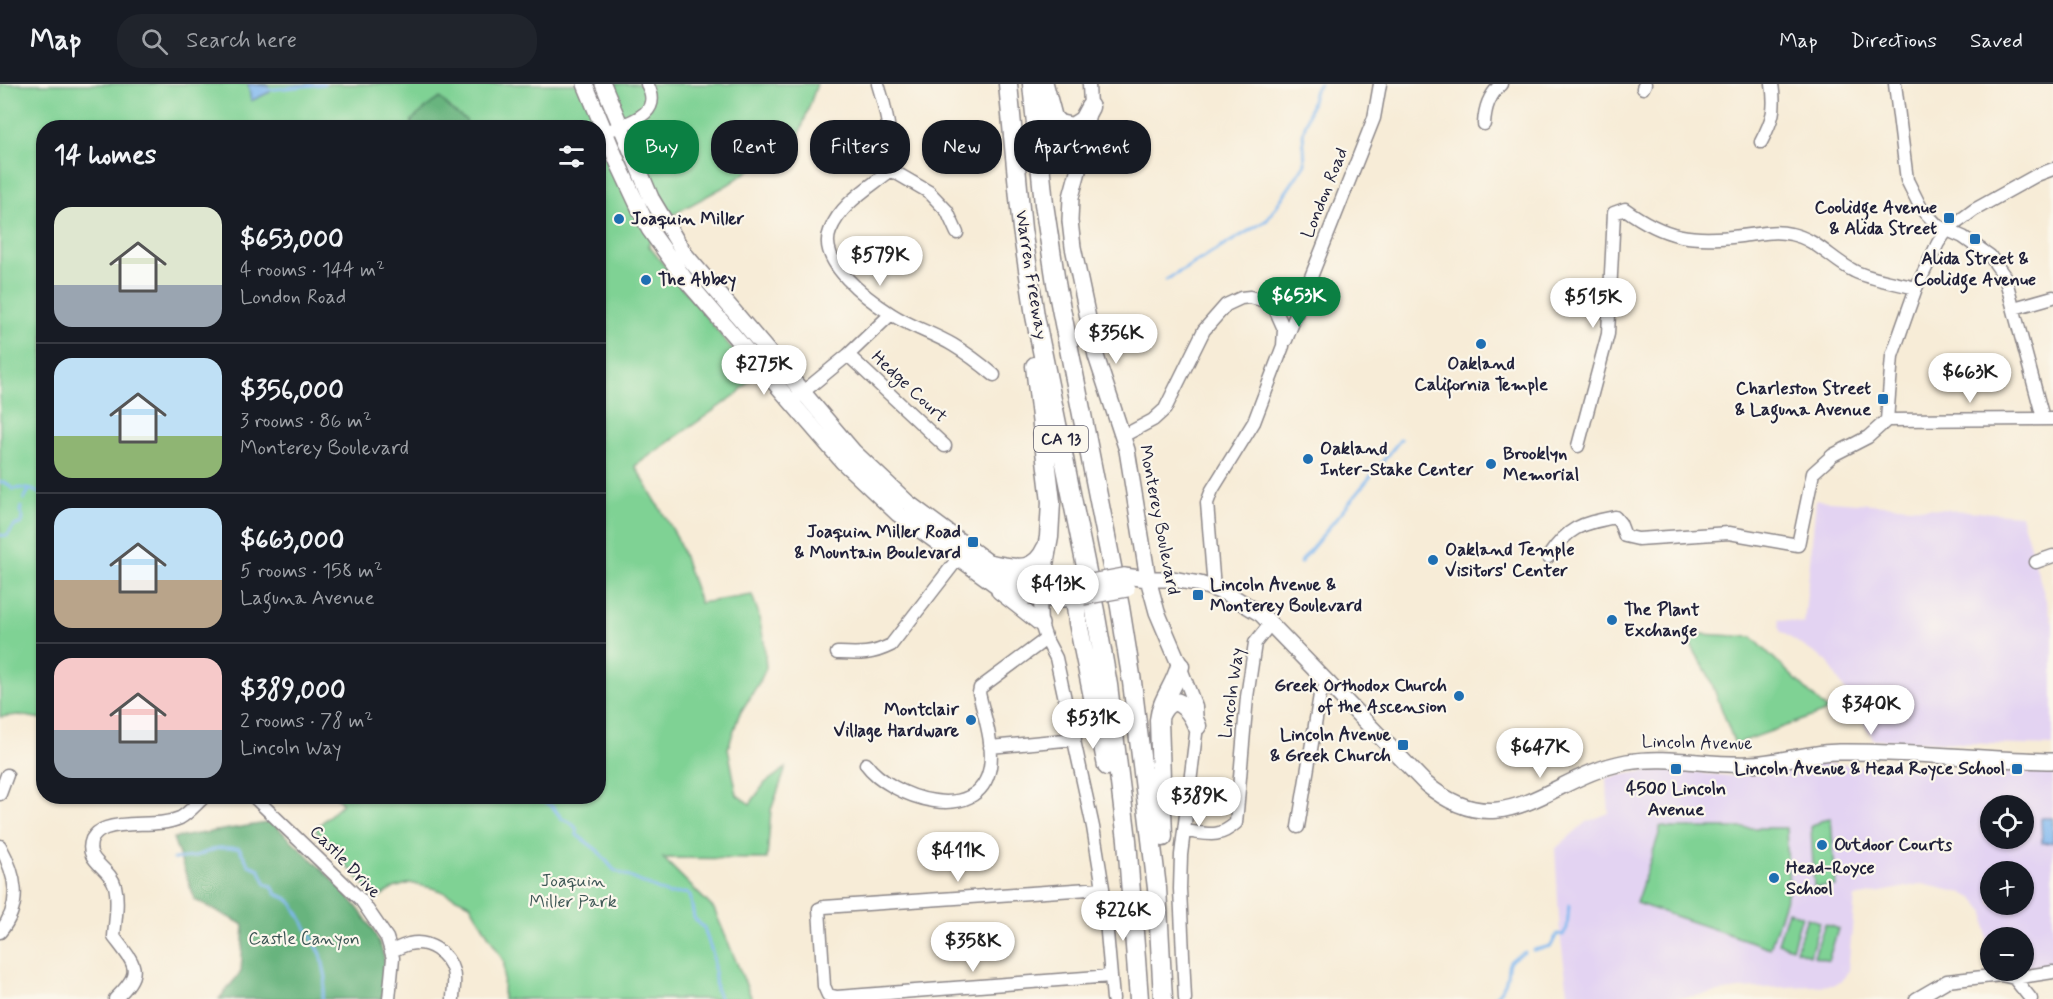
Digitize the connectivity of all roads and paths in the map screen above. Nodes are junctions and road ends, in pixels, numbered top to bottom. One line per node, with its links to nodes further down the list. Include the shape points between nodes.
1 (585, 84): 18 (main road)
2 (603, 84): 18 (main road)
3 (647, 84): 18 (street, via 652,93 646,114)
4 (878, 84): 15 (street)
5 (1008, 84): 30 (highway, Warren Freeway / CA 13)
6 (1032, 84): 70 (highway, Warren Freeway / CA 13, via 1056,283 1132,682)
7 (1044, 84): 14 (highway)
8 (1089, 84): 13 (street, Monterey Boulevard)
9 (1380, 84): 31 (street, London Road, via 1374,118)
10 (1501, 84): 17 (street, via 1485,107)
11 (1772, 84): 19 (street, via 1772,122)
12 (1895, 84): 24 (street, via 1907,180 1921,208)
13 (1090, 107): 14 (highway, via 1083,120 1072,127); 16 (street, Monterey Boulevard)
14 (1053, 118)
15 (886, 120)
16 (1088, 120)
17 (1484, 124)
18 (613, 129): 34 (main road, via 684,253)
19 (1761, 142)
20 (2053, 169): 24 (street, via 1974,210)
21 (886, 174): 29 (street, via 837,217 828,233 828,250 859,290)
22 (898, 174): 25 (street, via 929,192 947,211)
23 (1077, 174): 37 (main road, Monterey Boulevard, via 1071,197 1071,233 1096,356)
24 (1947, 230): 26 (street); 28 (street, via 1990,256 2005,277)
25 (957, 233)
26 (1916, 288): 36 (street, via 1892,356); 39 (street, via 1854,272 1818,245 1792,234 1767,232 1700,239 1666,233 1624,209 1614,213 1608,334)
27 (2053, 297): 28 (street)
28 (2014, 308): 35 (street)
29 (891, 314): 32 (street); 33 (street, via 952,344)
30 (1035, 316): 40 (highway, via 1032,339 1050,488); 71 (highway, Warren Freeway / CA 13, via 1108,685)
31 (1283, 346): 37 (street, via 1281,318 1269,302 1250,297 1226,305 1204,330 1165,409); 48 (street, London Road, via 1254,423 1207,503)
32 (848, 355): 34 (street); 38 (street, Hedge Court)
33 (994, 375)
34 (796, 397): 41 (main road, via 907,502); 44 (main road, via 843,462 898,514)
35 (2048, 418): 36 (street)
36 (1887, 420): 43 (street, via 1813,473 1798,545 1729,533 1638,539 1625,536 1615,517 1570,531)
37 (1123, 436): 47 (main road, Monterey Boulevard)
38 (945, 446)
39 (1578, 446)
40 (1049, 537): 46 (highway, via 1033,565); 49 (highway)
41 (967, 546): 44 (street); 46 (main road)
42 (2053, 556): 45 (street)
43 (1548, 557)
44 (958, 559): 46 (main road); 53 (street, via 891,645 866,654)
45 (2037, 562)
46 (985, 570): 49 (main road, Lincoln Avenue, via 1015,579); 52 (main road)
47 (1148, 579): 48 (main road, Lincoln Avenue, via 1173,579); 50 (main road, Lincoln Avenue, bridge); 54 (main road, Monterey Boulevard)
48 (1214, 588): 51 (main road, Lincoln Avenue)
49 (1040, 593): 50 (main road, Lincoln Avenue, via 1056,587); 52 (street)
50 (1079, 593): 71 (highway, via 1077,623)
51 (1271, 623): 55 (main road, Lincoln Avenue); 67 (street, Lincoln Way, via 1255,643 1246,697 1236,824 1219,835)
52 (1043, 632): 58 (street, via 1056,658); 59 (street, via 980,688)
53 (837, 653)
54 (1180, 666): 56 (highway); 57 (street, Monterey Boulevard, via 1196,707)
55 (1329, 682): 60 (main road, Lincoln Avenue, via 1426,784 1449,800 1476,810 1520,807 1598,770 1651,759 1752,764 1839,752); 66 (street, via 1320,695)
56 (1159, 720): 57 (highway, via 1164,708 1179,703 1189,709); 70 (highway, via 1163,863)
57 (1197, 726): 67 (street, Monterey Boulevard)
58 (1075, 739): 59 (street); 69 (street)
59 (990, 747): 61 (street, via 990,768 981,787 968,798 953,802 910,795 873,774)
60 (2053, 761)
61 (866, 764)
62 (6, 775): 63 (street)
63 (0, 794)
64 (196, 804): 80 (street, via 181,817 164,823 118,825 103,828 93,836 90,853 111,877 117,895 114,937 135,971 131,983)
65 (261, 804): 73 (street, Castle Drive, via 360,900)
66 (1298, 827)
67 (1184, 831): 86 (street, Monterey Boulevard, via 1180,889)
68 (0, 846): 72 (street, via 14,878 15,896)
69 (1103, 888): 76 (street); 79 (street, via 819,909 824,986 828,995)
70 (1157, 888): 85 (highway, Warren Freeway / CA 13)
71 (1134, 919): 84 (highway, Warren Freeway / CA 13)
72 (0, 932)
73 (392, 951): 81 (street); 82 (street, via 422,943 442,952 453,971)
74 (2053, 972): 75 (street)
75 (2034, 975)
76 (1111, 976): 79 (street); 83 (street)
77 (1980, 977): 87 (street, via 1947,981)
78 (2016, 981): 88 (street)
79 (964, 994)
80 (115, 999)
81 (389, 999)
82 (453, 999)
83 (1113, 999)
84 (1139, 999)
85 (1163, 999)
86 (1185, 999)
87 (1916, 999)
88 (2031, 999)

